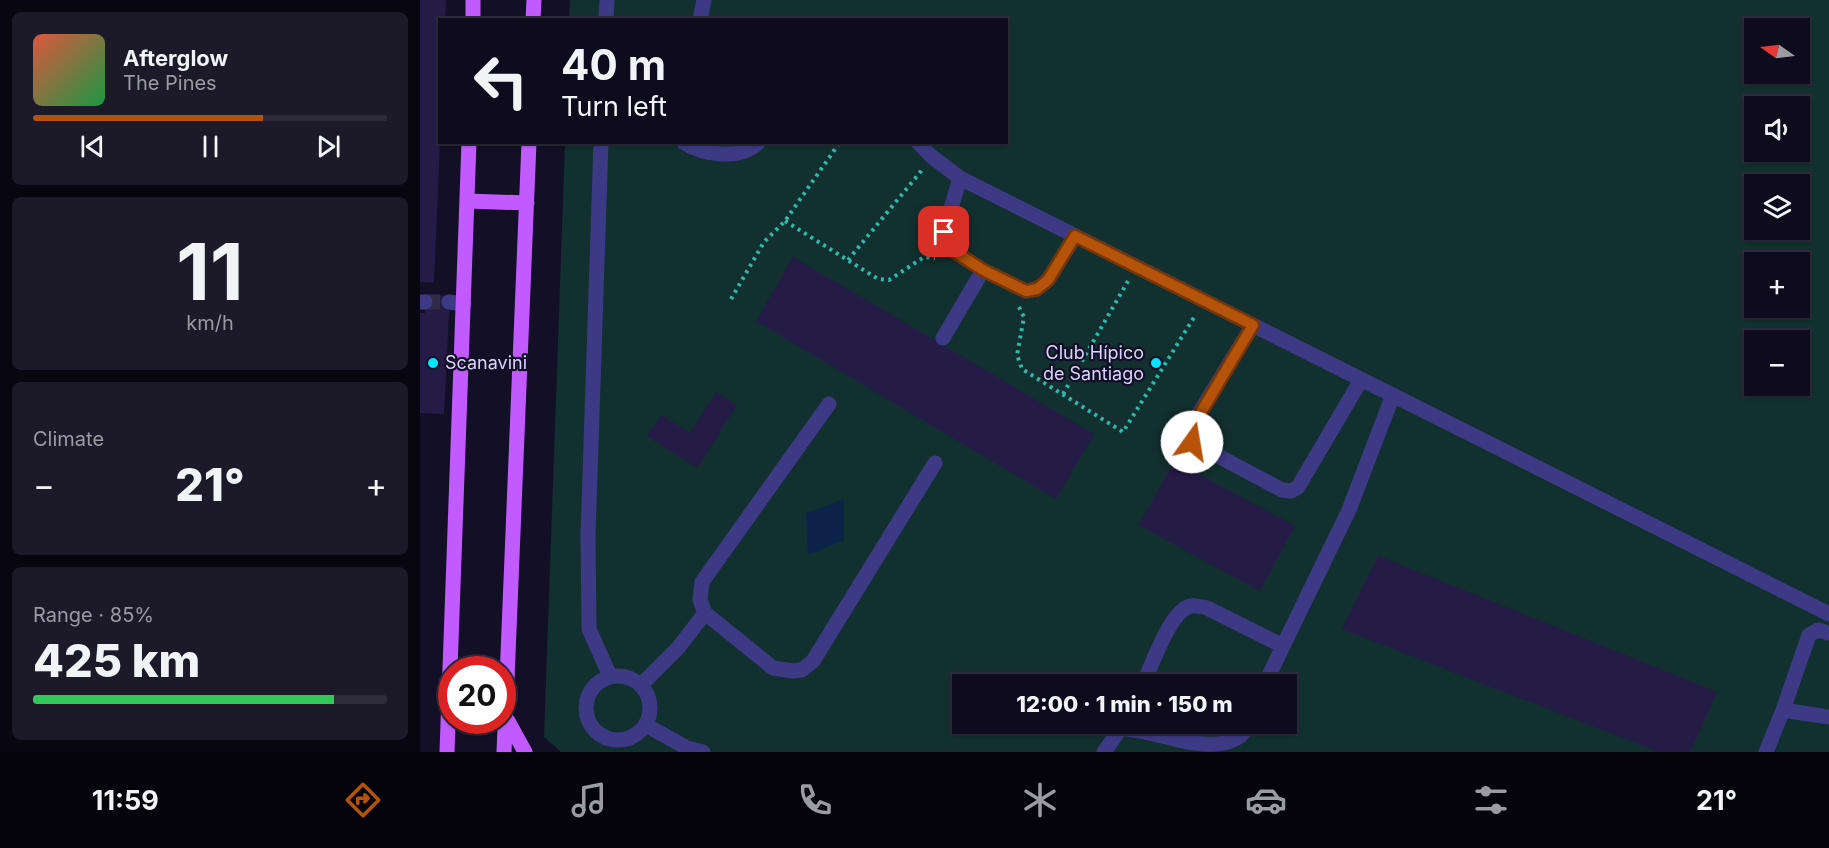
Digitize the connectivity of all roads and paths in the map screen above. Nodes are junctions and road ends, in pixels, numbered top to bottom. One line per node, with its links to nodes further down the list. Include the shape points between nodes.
1 (473, 0): 5 (main road)
2 (534, 0): 6 (main road)
3 (607, 0): 7 (lane)
4 (704, 0): 8 (lane)
5 (473, 18)
6 (533, 18)
7 (606, 18)
8 (700, 18)
9 (469, 144): 18 (main road)
10 (529, 144): 19 (main road)
11 (601, 144): 43 (lane, via 588,535 589,628)
12 (687, 144): 13 (lane, via 703,151 731,154)
13 (757, 144)
14 (839, 144): 20 (path)
15 (920, 144): 17 (lane)
16 (926, 165): 23 (path)
17 (960, 178): 21 (lane); 22 (lane, via 944,232 949,248)
18 (468, 201): 19 (main road); 53 (main road, via 456,303)
19 (527, 203): 40 (main road)
20 (785, 221): 23 (path); 27 (path, via 764,242)
21 (1075, 236): 26 (lane, via 1048,280 1037,289 1026,291); 29 (lane)
22 (958, 254): 23 (path, via 944,259 924,257 889,280 878,279); 24 (lane)
23 (848, 260)
24 (983, 270): 26 (lane); 30 (lane)
25 (1132, 274): 32 (path)
26 (1016, 287): 32 (path, via 1024,317 1017,355 1022,369)
27 (731, 299)
28 (1200, 307): 32 (path, via 1123,432)
29 (1253, 325): 31 (lane); 31 (lane, via 1189,436 1192,442 1282,490 1298,487)
30 (943, 338)
31 (1361, 380): 33 (lane)
32 (1063, 394)
33 (1393, 395): 37 (lane); 39 (lane, via 1349,510)
34 (829, 404): 36 (lane, via 702,582 700,600)
35 (935, 463): 36 (lane, via 813,662 802,670 773,668)
36 (705, 613): 44 (lane, via 678,648)
37 (1829, 614)
38 (1829, 633): 45 (lane, via 1818,630 1809,635)
39 (1283, 646): 41 (lane, via 1194,605 1184,609 1170,626); 42 (lane)
40 (509, 656)
41 (1148, 674)
42 (1270, 674)
43 (610, 676): 44 (lane, via 622,675); 47 (lane, via 598,682 585,703 591,728 601,736 626,740)
44 (641, 685): 47 (lane, via 650,700)
45 (1783, 710): 46 (lane); 58 (lane)
46 (1829, 717)
47 (646, 725): 56 (lane, via 687,748)
48 (506, 734): 54 (main road)
49 (515, 734): 55 (main road)
50 (1116, 734): 57 (lane)
51 (1155, 734): 52 (lane, via 1216,751 1228,750)
52 (1246, 734)
53 (447, 752)
54 (504, 752)
55 (525, 752)
56 (703, 752)
57 (1104, 752)
58 (1766, 752)

